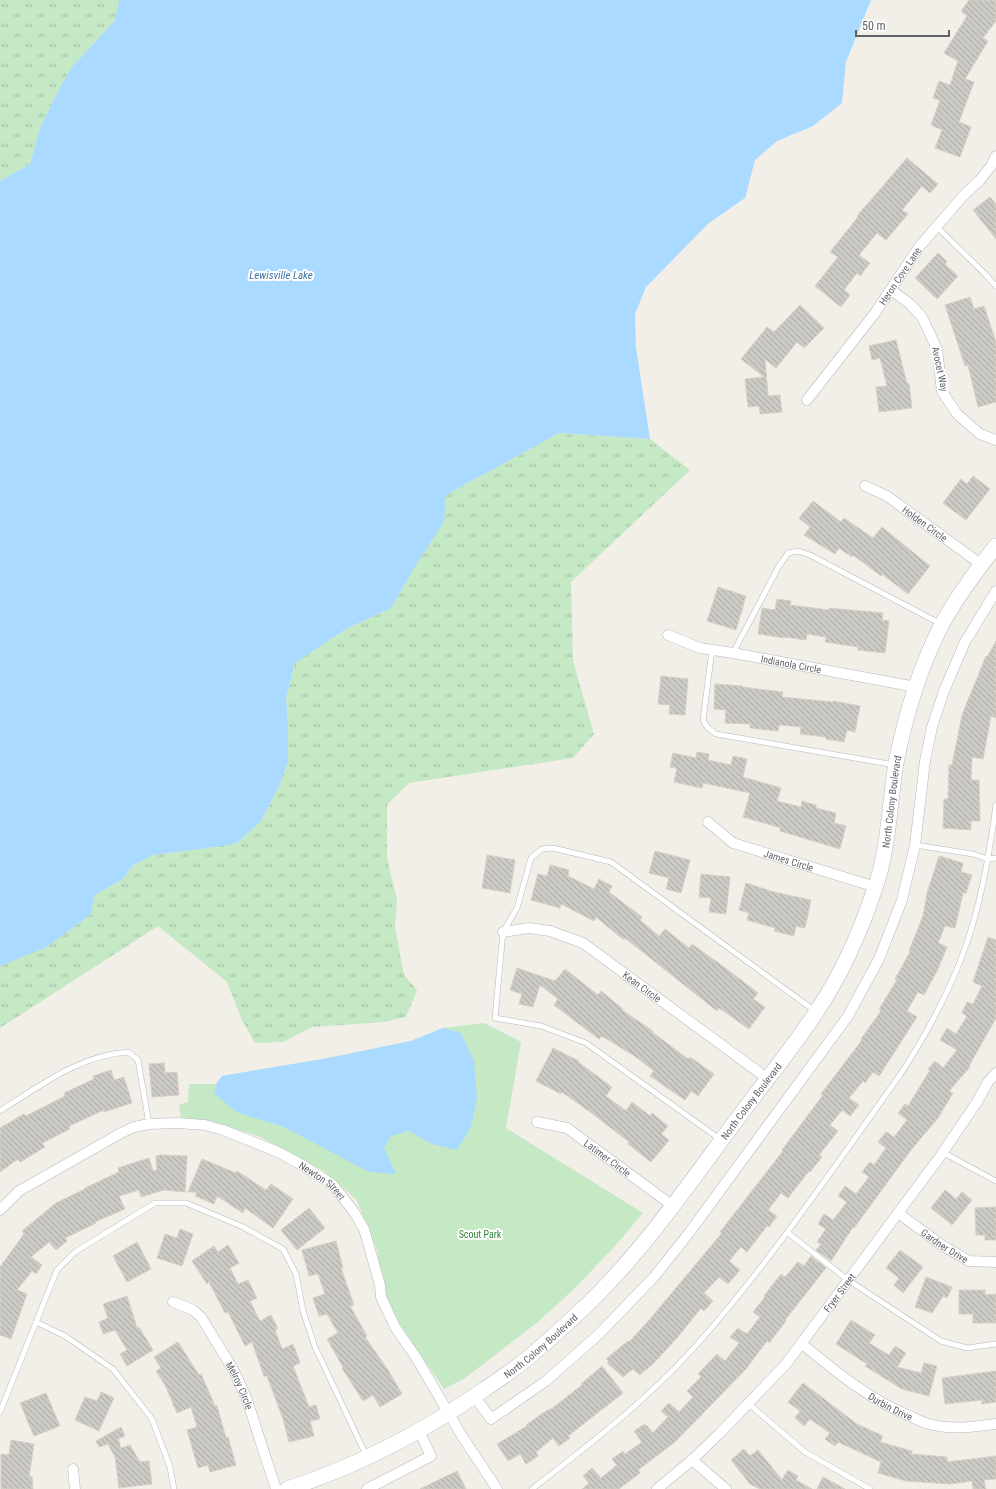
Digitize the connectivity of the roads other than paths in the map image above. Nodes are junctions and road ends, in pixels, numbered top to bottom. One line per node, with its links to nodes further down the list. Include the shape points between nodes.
1 (996, 156): 2 (street, Heron Cove Lane, via 980,180)
2 (936, 226): 3 (lane); 4 (street, Heron Cove Lane)
3 (996, 286)
4 (891, 290): 5 (street, Heron Cove Lane); 6 (street, Avocet Way, via 922,317 937,349 942,391 957,414 980,434)
5 (807, 400)
6 (996, 440)
7 (865, 486): 8 (street, Holden Circle)
8 (991, 555): 10 (main road, North Colony Boulevard)
9 (996, 591): 18 (street, via 965,642 932,727 925,761)
10 (942, 625): 13 (lane, via 798,551 788,553); 14 (main road, North Colony Boulevard)
11 (668, 635): 12 (street, Indianola Circle)
12 (712, 650): 13 (street, Indianola Circle); 15 (lane, via 703,720 716,734)
13 (733, 653): 14 (street, Indianola Circle)
14 (916, 687): 15 (main road, North Colony Boulevard, via 905,721)
15 (896, 765): 21 (main road, North Colony Boulevard, via 886,846)
16 (996, 805): 19 (lane)
17 (708, 822): 21 (street, James Circle, via 733,843)
18 (915, 844): 19 (lane); 43 (street, via 902,900 889,937 848,1016 659,1271 626,1308 546,1381 490,1419)
19 (988, 858): 20 (lane); 36 (lane, via 975,917 947,993 900,1075)
20 (996, 858)
21 (876, 887): 23 (main road, North Colony Boulevard, via 846,959)
22 (503, 932): 23 (lane, via 517,908 531,858 542,849 553,848 611,862); 25 (street, Kean Circle, via 529,928 550,931 583,943); 30 (lane, via 495,1018 541,1026 586,1043)
23 (817, 1012): 25 (main road, North Colony Boulevard)
24 (996, 1073): 26 (street, Fryer Street)
25 (768, 1079): 30 (main road, North Colony Boulevard)
26 (992, 1084): 31 (street, Fryer Street)
27 (0, 1111): 29 (lane, via 67,1069 112,1053 128,1052 138,1060)
28 (537, 1122): 33 (street, Latimer Circle, via 567,1128)
29 (149, 1124): 34 (street, Newton Street, via 134,1127 114,1136 19,1191); 46 (street, Newton Street, via 205,1125 223,1130 302,1164 333,1185 364,1229 382,1298 396,1327)
30 (722, 1140): 33 (main road, North Colony Boulevard)
31 (942, 1152): 32 (lane); 35 (street, Fryer Street)
32 (996, 1181)
33 (673, 1206): 43 (main road, North Colony Boulevard, via 591,1301 534,1353)
34 (0, 1210)
35 (898, 1213): 37 (street, Gardner Drive, via 942,1245 969,1260); 38 (street, Fryer Street)
36 (788, 1233): 38 (lane); 58 (lane, via 725,1313 670,1373 602,1435)
37 (996, 1262)
38 (848, 1280): 41 (street, Fryer Street); 42 (lane, via 941,1341 967,1348)
39 (174, 1302): 54 (street, Melroy Circle, via 194,1310 201,1317 234,1371 246,1397)
40 (36, 1322): 45 (lane); 49 (lane, via 58,1270 75,1252 154,1202 186,1203 243,1227 283,1249 296,1274 303,1311 315,1347); 53 (lane, via 65,1336 113,1369 152,1419 170,1467)
41 (801, 1343): 44 (street, Fryer Street, via 786,1364); 47 (street, Durbin Drive, via 836,1372 895,1410 930,1424 965,1428)
42 (996, 1344)
43 (474, 1396): 46 (main road, North Colony Boulevard)
44 (749, 1404): 50 (street, Fryer Street); 61 (lane, via 805,1452)
45 (0, 1412)
46 (448, 1414): 48 (main road, North Colony Boulevard); 57 (street, Newton Street)
47 (996, 1424)
48 (419, 1431): 49 (main road, North Colony Boulevard); 56 (street, via 431,1456)
49 (367, 1458): 55 (main road, North Colony Boulevard, via 324,1477)
50 (692, 1460): 59 (street, Fryer Street); 60 (street)
51 (73, 1469): 52 (street)
52 (75, 1489)
53 (174, 1489)
54 (276, 1489)
55 (287, 1489)
56 (367, 1489)
57 (498, 1489)
58 (532, 1489)
59 (657, 1489)
60 (726, 1489)
61 (870, 1489)

